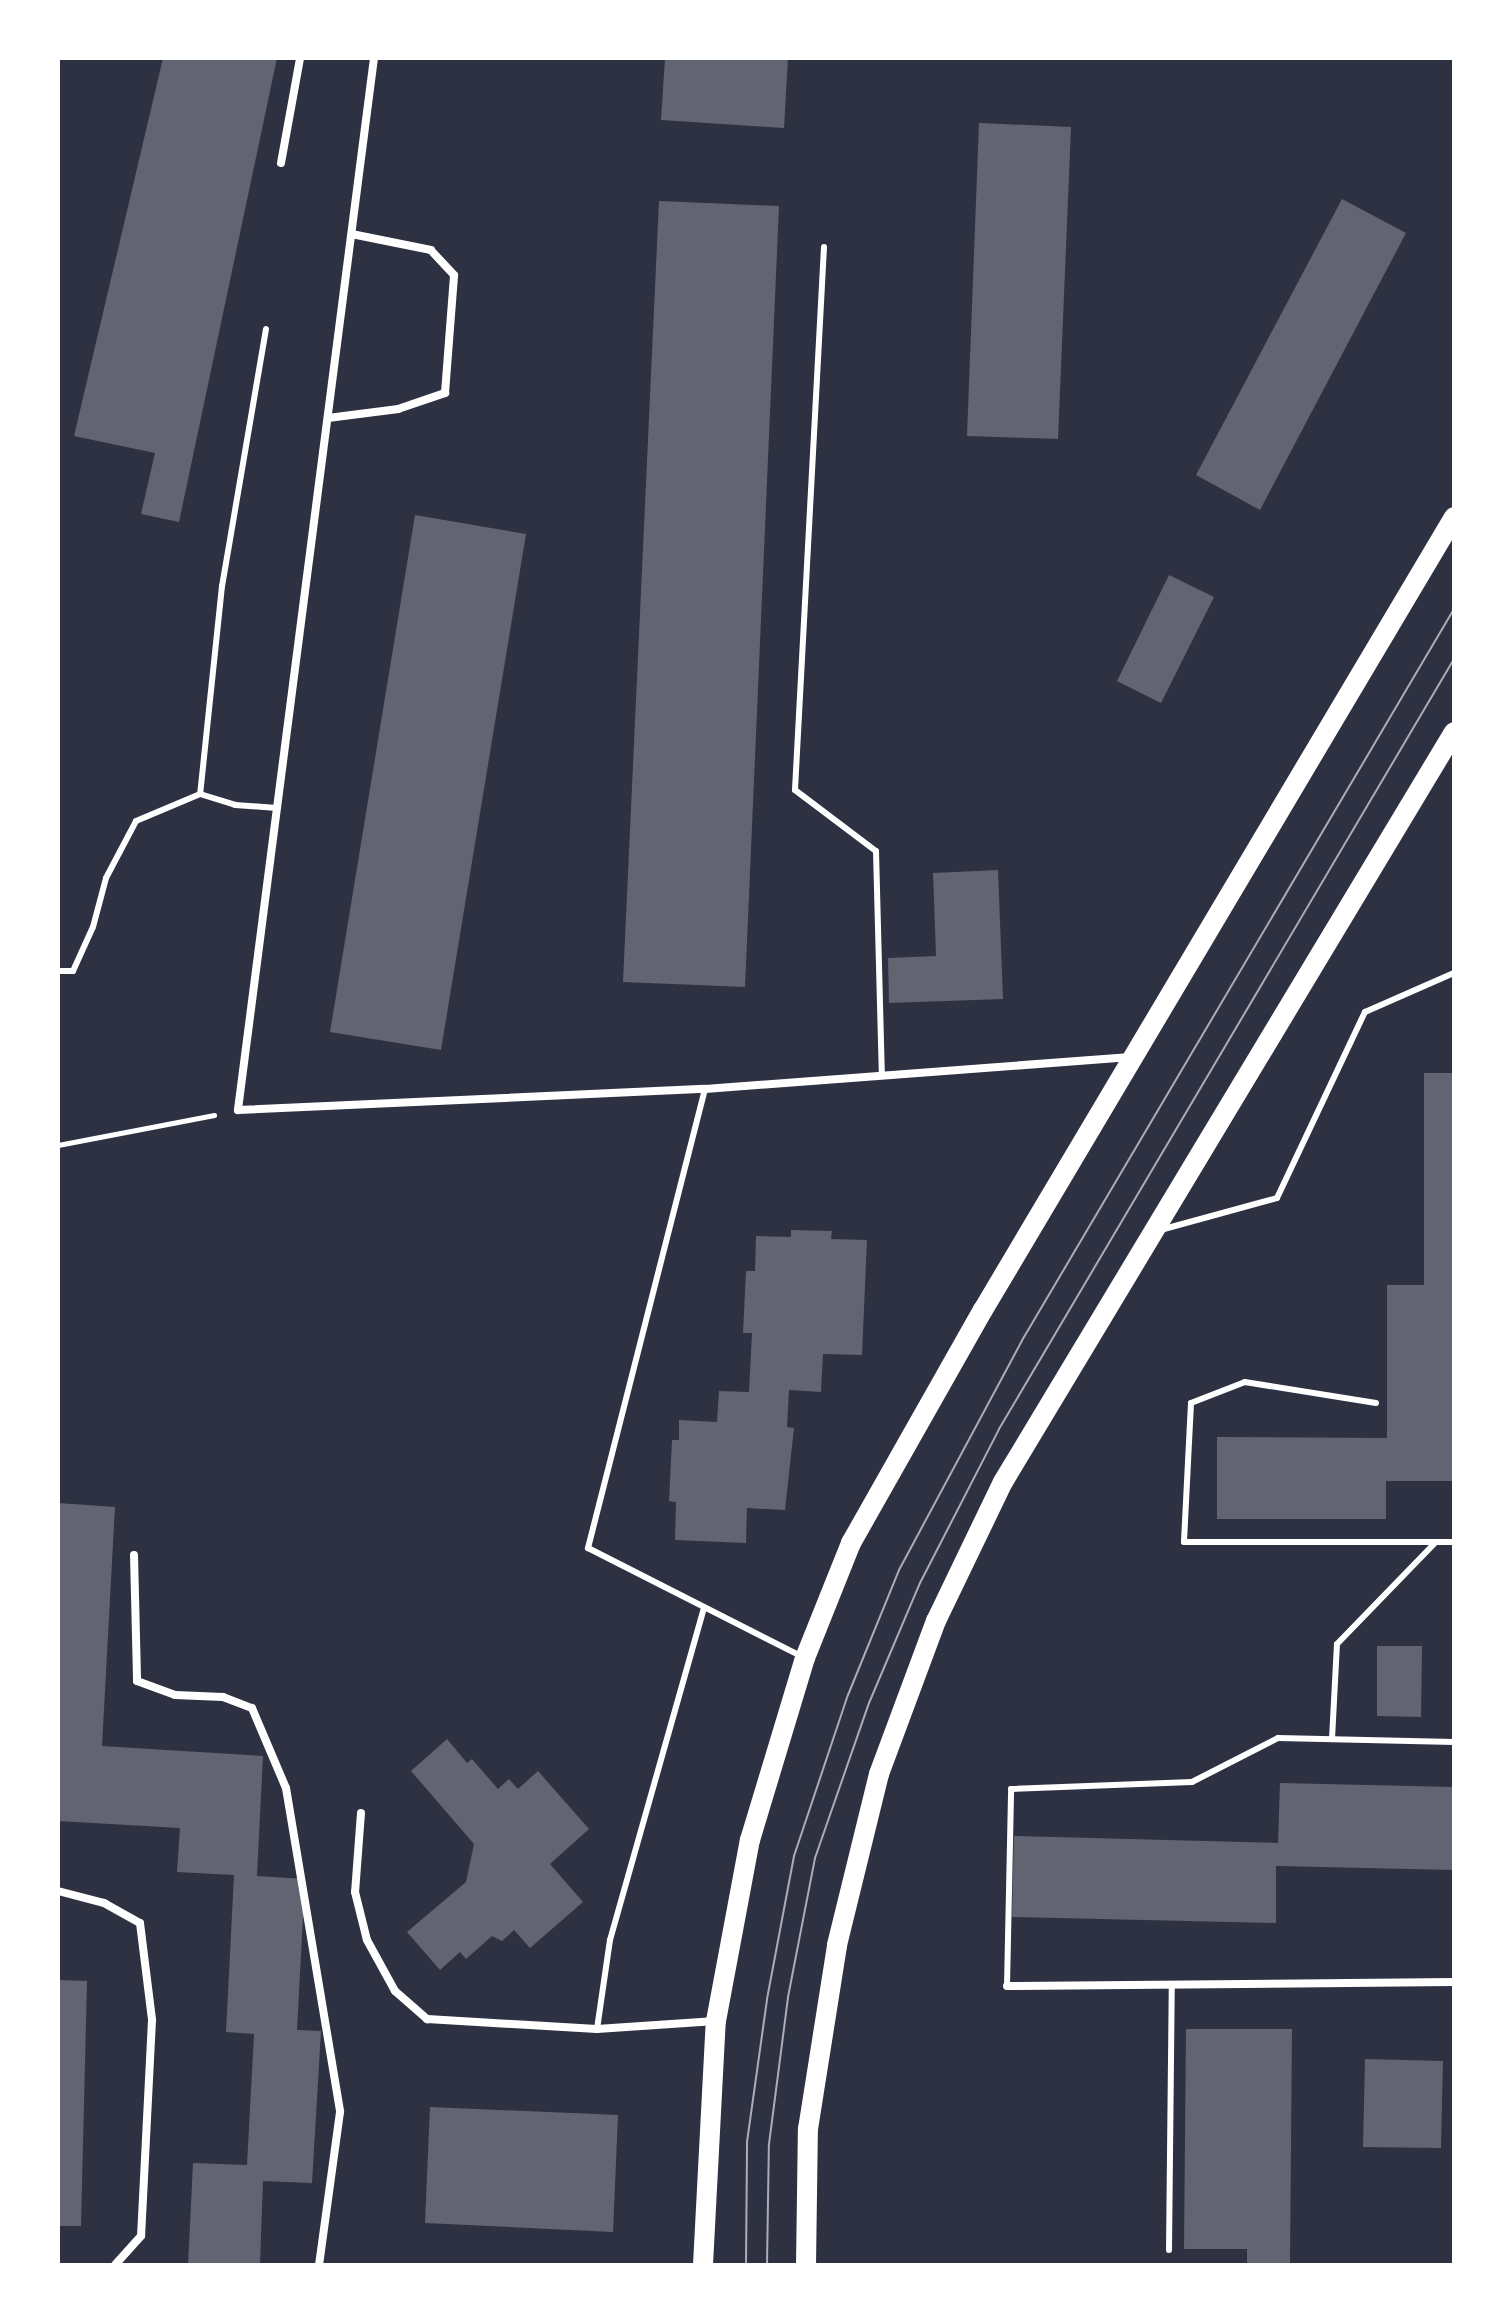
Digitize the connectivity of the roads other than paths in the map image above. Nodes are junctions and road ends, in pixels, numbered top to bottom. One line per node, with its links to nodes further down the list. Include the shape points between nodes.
1 (300, 58): 3 (street)
2 (374, 58): 4 (street)
3 (281, 163)
4 (352, 234): 7 (street); 7 (street, via 431,250 454,275 445,393 398,409)
5 (824, 247): 15 (lane, via 795,790 876,851)
6 (266, 329): 10 (lane, via 222,586)
7 (328, 418): 11 (street)
8 (1454, 517): 14 (main road)
9 (1454, 732): 17 (main road)
10 (200, 794): 11 (lane, via 235,805); 12 (lane, via 136,821 106,878 93,927 73,971)
11 (277, 808): 16 (street, via 238,1110)
12 (58, 971)
13 (1454, 973): 17 (lane, via 1365,1012 1277,1198)
14 (1136, 1057): 15 (street); 23 (main road, via 851,1543)
15 (882, 1076): 16 (street)
16 (705, 1089): 22 (lane, via 588,1548)
17 (1152, 1232): 37 (main road, via 1003,1482 936,1621 879,1774 837,1945 808,2129)
18 (1376, 1403): 19 (lane, via 1245,1382 1191,1403 1184,1542)
19 (1436, 1542): 20 (lane); 24 (lane, via 1337,1644)
20 (1454, 1542)
21 (134, 1555): 35 (street, via 137,1681 175,1695 223,1697 252,1708 286,1788 340,2112)
22 (704, 1607): 23 (lane); 32 (lane, via 610,1940)
23 (805, 1658): 31 (main road, via 750,1840)
24 (1332, 1739): 25 (lane); 30 (lane, via 1278,1738 1192,1782 1011,1789)
25 (1454, 1742)
26 (361, 1813): 32 (street, via 355,1892 367,1940 395,1991 427,2019)
27 (58, 1891): 34 (street, via 104,1903 140,1923 152,2020 141,2236)
28 (1454, 1982): 29 (street)
29 (1172, 1984): 30 (street); 33 (lane)
30 (1007, 1986)
31 (716, 2021): 32 (street); 36 (main road)
32 (597, 2029)
33 (1169, 2250)
34 (115, 2265)
35 (319, 2265)
36 (703, 2265)
37 (806, 2265)

